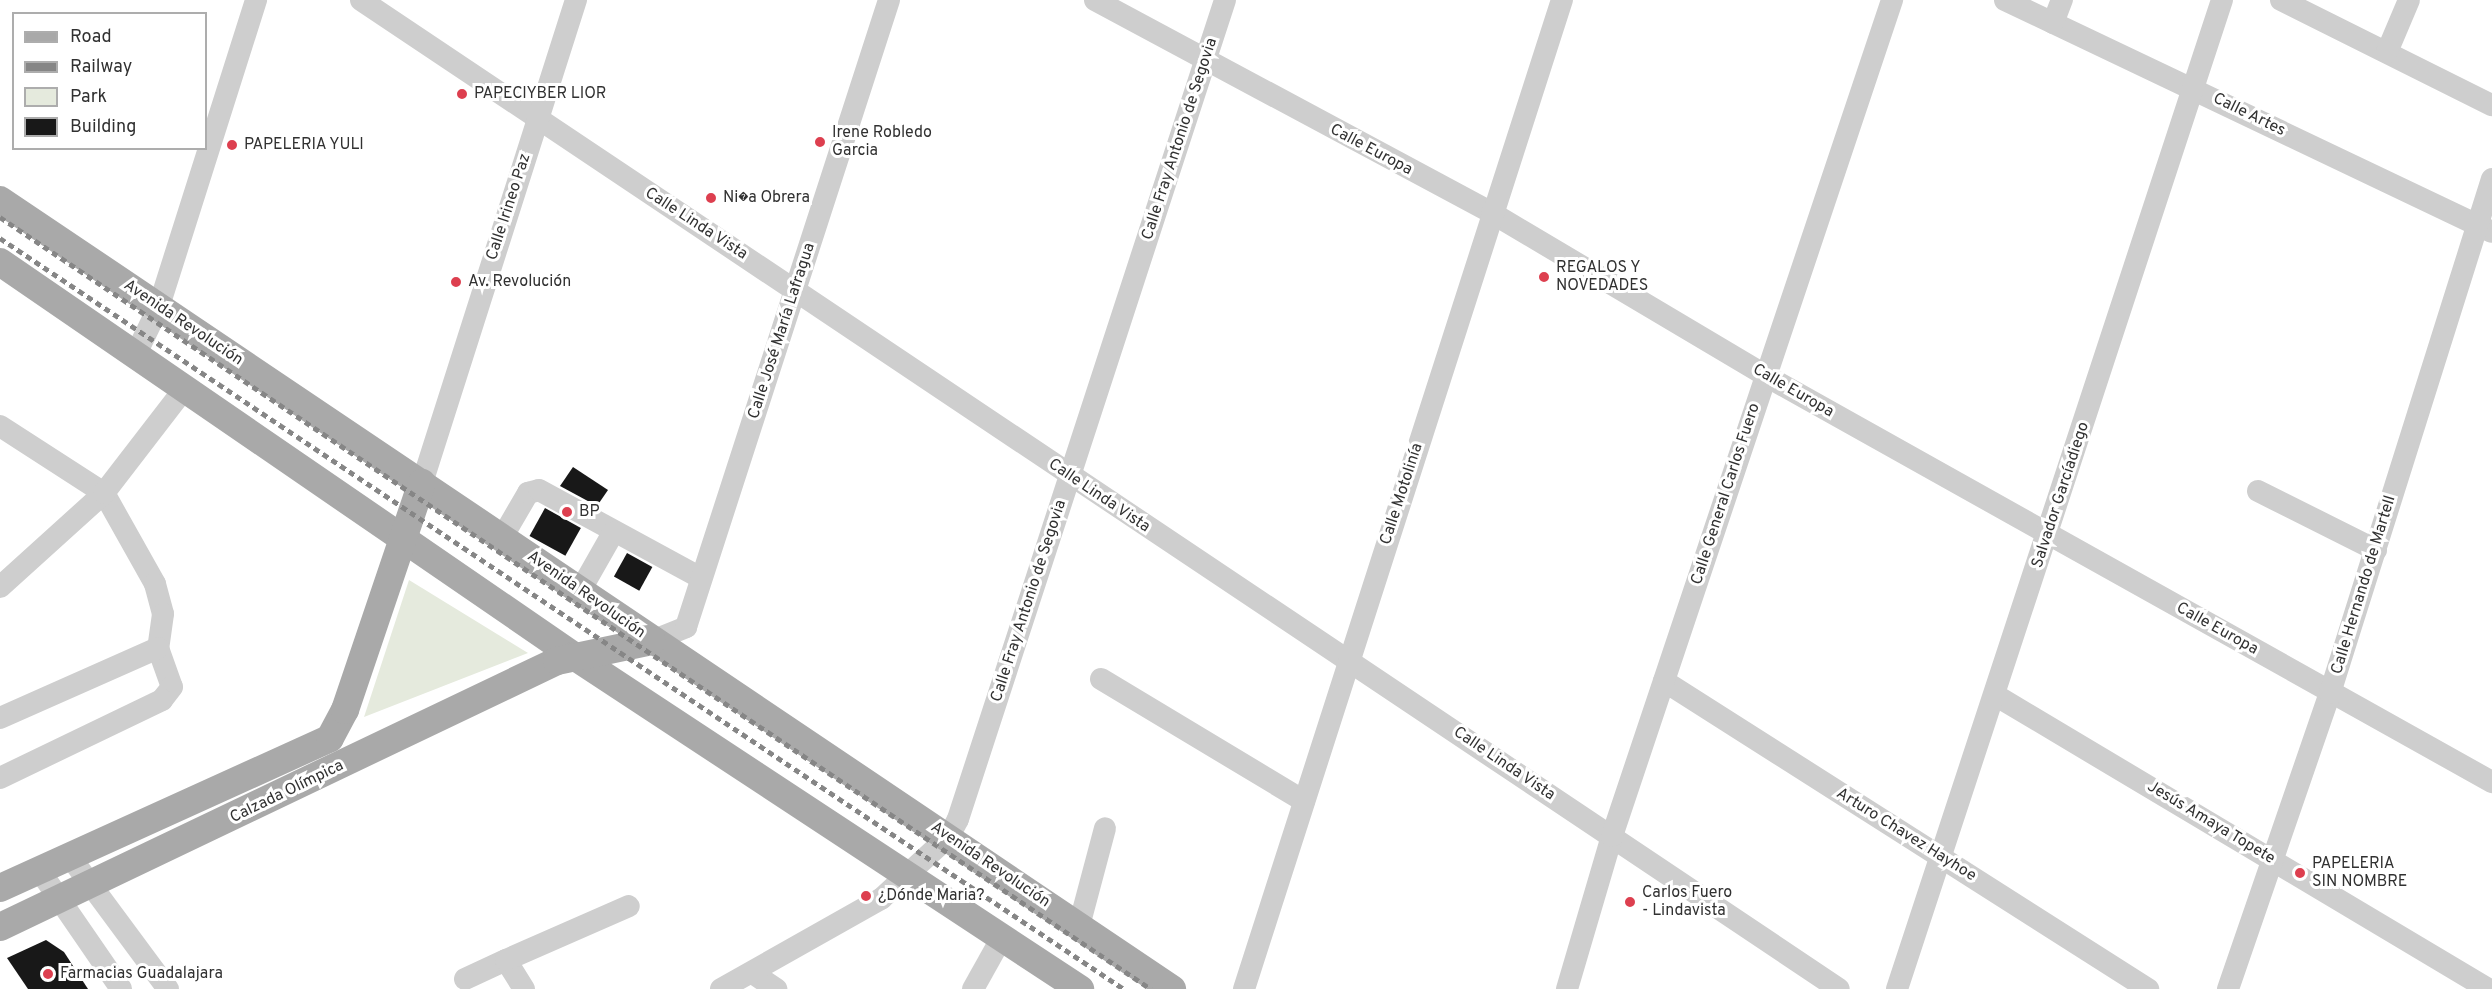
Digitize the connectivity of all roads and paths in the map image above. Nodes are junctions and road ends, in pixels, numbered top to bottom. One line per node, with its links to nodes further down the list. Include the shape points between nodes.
1 (256, 0): 26 (street)
2 (361, 0): 19 (street, Calle Linda Vista)
3 (576, 0): 19 (street, Calle Irineo Paz)
4 (889, 0): 25 (street, Calle José María Lafragua)
5 (1095, 0): 16 (street, Calle Europa)
6 (1225, 0): 16 (street, Calle Fray Antonio de Segovia)
7 (1562, 0): 22 (street, Calle Motolinía)
8 (1892, 0): 28 (street, Calle General Carlos Fuero)
9 (2005, 0): 14 (street, Calle Artes)
10 (2062, 0): 14 (street)
11 (2222, 0): 17 (street, Salvador Garcíadiego)
12 (2281, 0): 15 (street)
13 (2409, 0): 15 (street)
14 (2054, 23): 17 (street, Calle Artes)
15 (2387, 52): 18 (street)
16 (1205, 63): 22 (street, Calle Europa); 31 (street, Calle Fray Antonio de Segovia)
17 (2193, 88): 23 (street, Calle Artes); 36 (street, Salvador Garcíadiego)
18 (2492, 105)
19 (538, 120): 25 (street, Calle Linda Vista); 32 (street, Calle Irineo Paz)
20 (2492, 178): 23 (street, Calle Hernando de Martell)
21 (0, 200): 26 (main road, Avenida Revolución)
22 (1492, 213): 28 (street, Calle Europa); 46 (street, Calle Motolinía)
23 (2485, 228): 39 (street, Calle Hernando de Martell)
24 (0, 262): 27 (main road)
25 (795, 289): 31 (street, Calle Linda Vista); 40 (street, Calle José María Lafragua)
26 (159, 306): 27 (street); 32 (main road, Avenida Revolución)
27 (136, 354): 29 (main road)
28 (1766, 376): 36 (street, Calle Europa); 48 (street, Calle General Carlos Fuero)
29 (185, 388): 34 (street); 38 (main road)
30 (0, 426): 34 (street)
31 (1070, 477): 46 (street, Calle Linda Vista); 56 (street, Calle Fray Antonio de Segovia)
32 (422, 483): 37 (main road, Avenida Revolución); 38 (main road, Calzada Olímpica)
33 (2258, 491): 39 (street)
34 (104, 493): 41 (street); 44 (street, via 155,584 163,614)
35 (614, 532): 37 (street, via 535,490); 40 (street); 42 (street)
36 (2048, 535): 49 (street, Calle Europa); 50 (street, Salvador Garcíadiego)
37 (503, 536): 42 (main road, Avenida Revolución)
38 (404, 537): 45 (main road); 59 (main road, Calzada Olímpica, via 330,738)
39 (2376, 550): 49 (street, Calle Hernando de Martell)
40 (702, 578): 43 (street, Calle José María Lafragua, via 686,627)
41 (0, 587)
42 (580, 591): 43 (main road, Avenida Revolución)
43 (652, 641): 45 (main road, Calzada Olímpica); 56 (main road, Avenida Revolución)
44 (158, 648): 51 (street); 52 (street, via 172,687 168,696)
45 (574, 656): 62 (main road); 63 (main road, Calzada Olímpica)
46 (1349, 660): 54 (street, Calle Motolinía); 57 (street, Calle Linda Vista)
47 (1101, 680): 54 (street)
48 (1664, 681): 57 (street, Calle General Carlos Fuero); 58 (street, Arturo Chavez Hayhoe)
49 (2330, 693): 53 (street, Calle Europa); 60 (street, Calle Hernando de Martell)
50 (1995, 695): 58 (street, Salvador Garcíadiego); 60 (street, Jesús Amaya Topete)
51 (0, 718)
52 (0, 778)
53 (2492, 782)
54 (1304, 801): 81 (street, Calle Motolinía)
55 (1105, 828): 67 (street)
56 (949, 836): 62 (street, Calle Fray Antonio de Segovia); 67 (main road, Avenida Revolución)
57 (1612, 836): 82 (street, Calle General Carlos Fuero); 83 (street, Calle Linda Vista)
58 (1941, 857): 84 (street, Salvador Garcíadiego); 85 (street, Arturo Chavez Hayhoe)
59 (71, 858): 61 (main road, Calzada Olímpica); 63 (street)
60 (2273, 859): 86 (street, Calle Hernando de Martell); 87 (street, Jesús Amaya Topete)
61 (40, 871): 64 (main road, Calzada Olímpica); 65 (street)
62 (906, 875): 69 (main road); 71 (street, Calle Fray Antonio de Segovia, via 882,899)
63 (92, 887): 65 (main road, Calzada Olímpica); 75 (street)
64 (0, 888)
65 (58, 900): 68 (main road, Calzada Olímpica); 74 (street)
66 (629, 906): 70 (street)
67 (1079, 926): 80 (main road, Avenida Revolución)
68 (0, 927)
69 (1001, 939): 73 (main road); 79 (street)
70 (507, 960): 72 (street); 76 (street)
71 (754, 974): 77 (street, Calle Fray Antonio de Segovia); 78 (street)
72 (465, 980)
73 (1068, 986)
74 (121, 989)
75 (168, 989)
76 (524, 989)
77 (722, 989)
78 (776, 989)
79 (973, 989)
80 (1172, 989)
81 (1244, 989)
82 (1567, 989)
83 (1839, 989)
84 (1897, 989)
85 (2148, 989)
86 (2228, 989)
87 (2488, 989)

